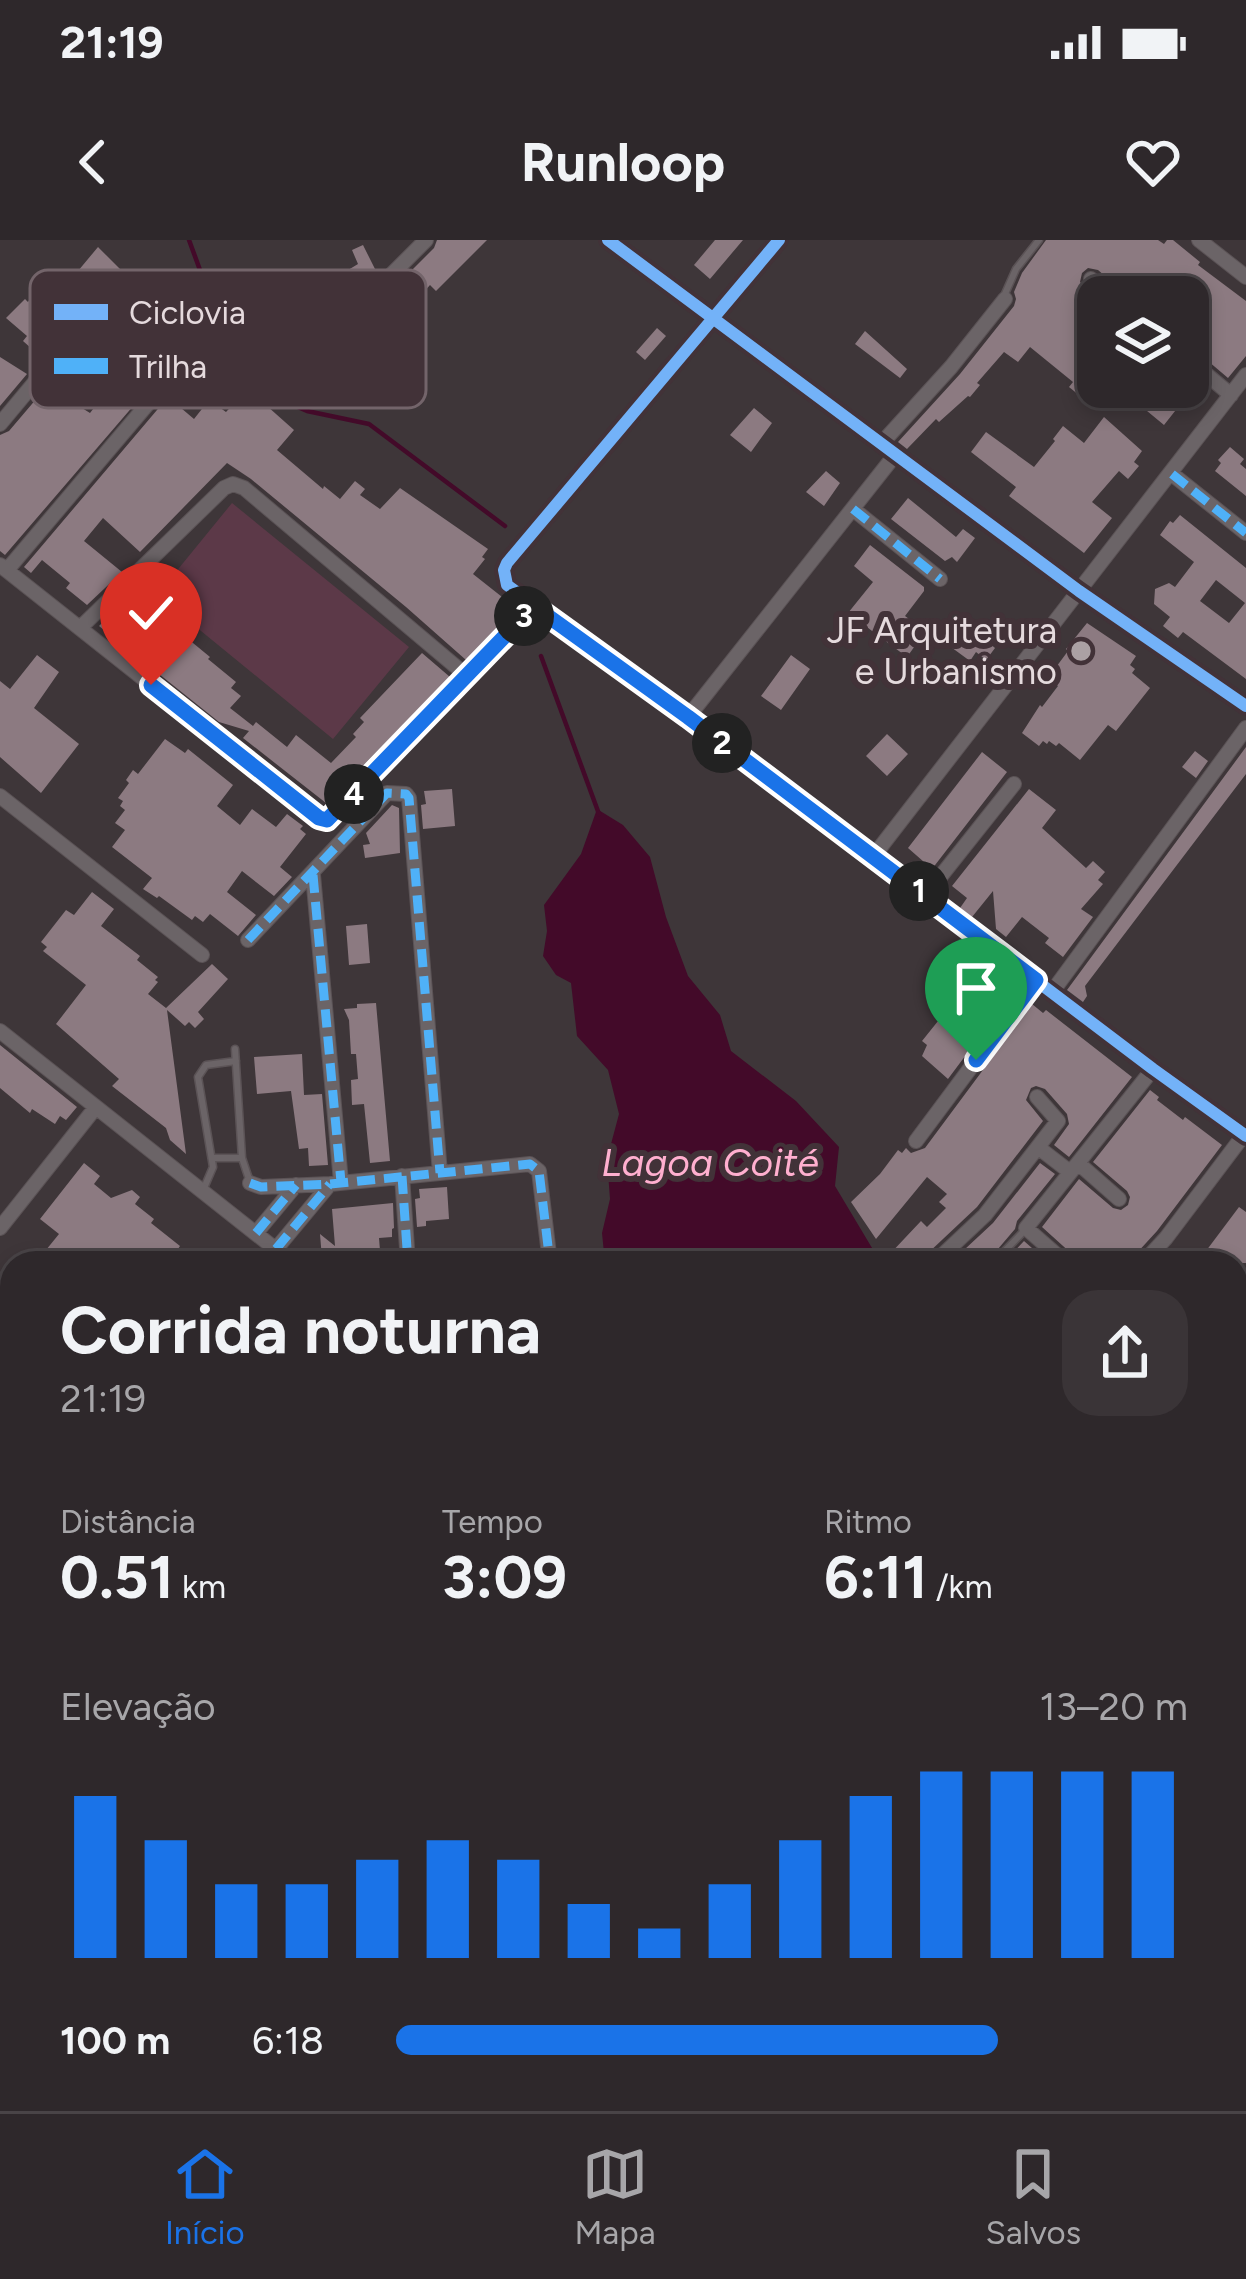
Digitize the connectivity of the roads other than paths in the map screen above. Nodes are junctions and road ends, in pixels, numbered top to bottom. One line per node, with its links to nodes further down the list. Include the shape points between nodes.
1 (426, 240): 6 (street)
2 (608, 240): 9 (street)
3 (779, 240): 9 (street)
4 (1039, 240): 8 (lane)
5 (1198, 240): 7 (street)
6 (396, 270)
7 (1246, 277)
8 (1005, 299): 16 (street)
9 (713, 319): 16 (street); 24 (street, via 507,562 507,585)
10 (1246, 375): 13 (street)
11 (1209, 376): 13 (street)
12 (30, 388): 15 (street)
13 (1231, 394): 18 (street)
14 (144, 408): 21 (street)
15 (0, 424)
16 (881, 444): 17 (street)
17 (896, 455): 19 (street); 23 (street)
18 (1172, 474): 20 (street); 23 (street)
19 (853, 508): 22 (street); 28 (street)
20 (1246, 533)
21 (4, 568): 25 (street)
22 (940, 579)
23 (1079, 591): 27 (street); 32 (street)
24 (534, 606): 26 (street); 28 (street)
25 (80, 628): 26 (street, via 319,818 330,818); 26 (street, via 232,484)
26 (467, 676)
27 (1246, 706)
28 (688, 717): 32 (street)
29 (1246, 728): 38 (street)
30 (1014, 784): 34 (street)
31 (0, 796): 36 (street)
32 (872, 858): 34 (street)
33 (313, 874): 35 (street); 51 (street, via 387,794 406,794); 54 (street)
34 (926, 896): 37 (street)
35 (248, 940)
36 (202, 955)
37 (1036, 980): 38 (street); 46 (street)
38 (1052, 992): 42 (street)
39 (0, 1031): 44 (street)
40 (235, 1049): 41 (lane)
41 (236, 1061): 48 (lane, via 206,1065 198,1077); 49 (lane)
42 (1153, 1069): 45 (street); 50 (street)
43 (1037, 1097): 47 (street, via 1058,1121)
44 (96, 1107): 56 (street); 58 (street)
45 (1245, 1134): 68 (street)
46 (916, 1141)
47 (1040, 1148): 50 (street); 65 (street)
48 (212, 1158): 49 (lane); 56 (lane)
49 (242, 1158): 53 (lane)
50 (1074, 1168): 57 (street); 59 (street)
51 (440, 1173): 52 (street); 64 (street, via 537,1168)
52 (402, 1177): 54 (street); 63 (street)
53 (250, 1183): 55 (street)
54 (335, 1183): 55 (street); 61 (street)
55 (296, 1185): 60 (street)
56 (202, 1191): 60 (street)
57 (1119, 1199)
58 (0, 1228)
59 (1026, 1228): 66 (lane); 67 (street)
60 (256, 1233): 61 (street)
61 (276, 1249): 62 (street)
62 (278, 1251)
63 (407, 1251)
64 (548, 1251)
65 (947, 1251)
66 (1004, 1251)
67 (1052, 1251)
68 (1154, 1251)

